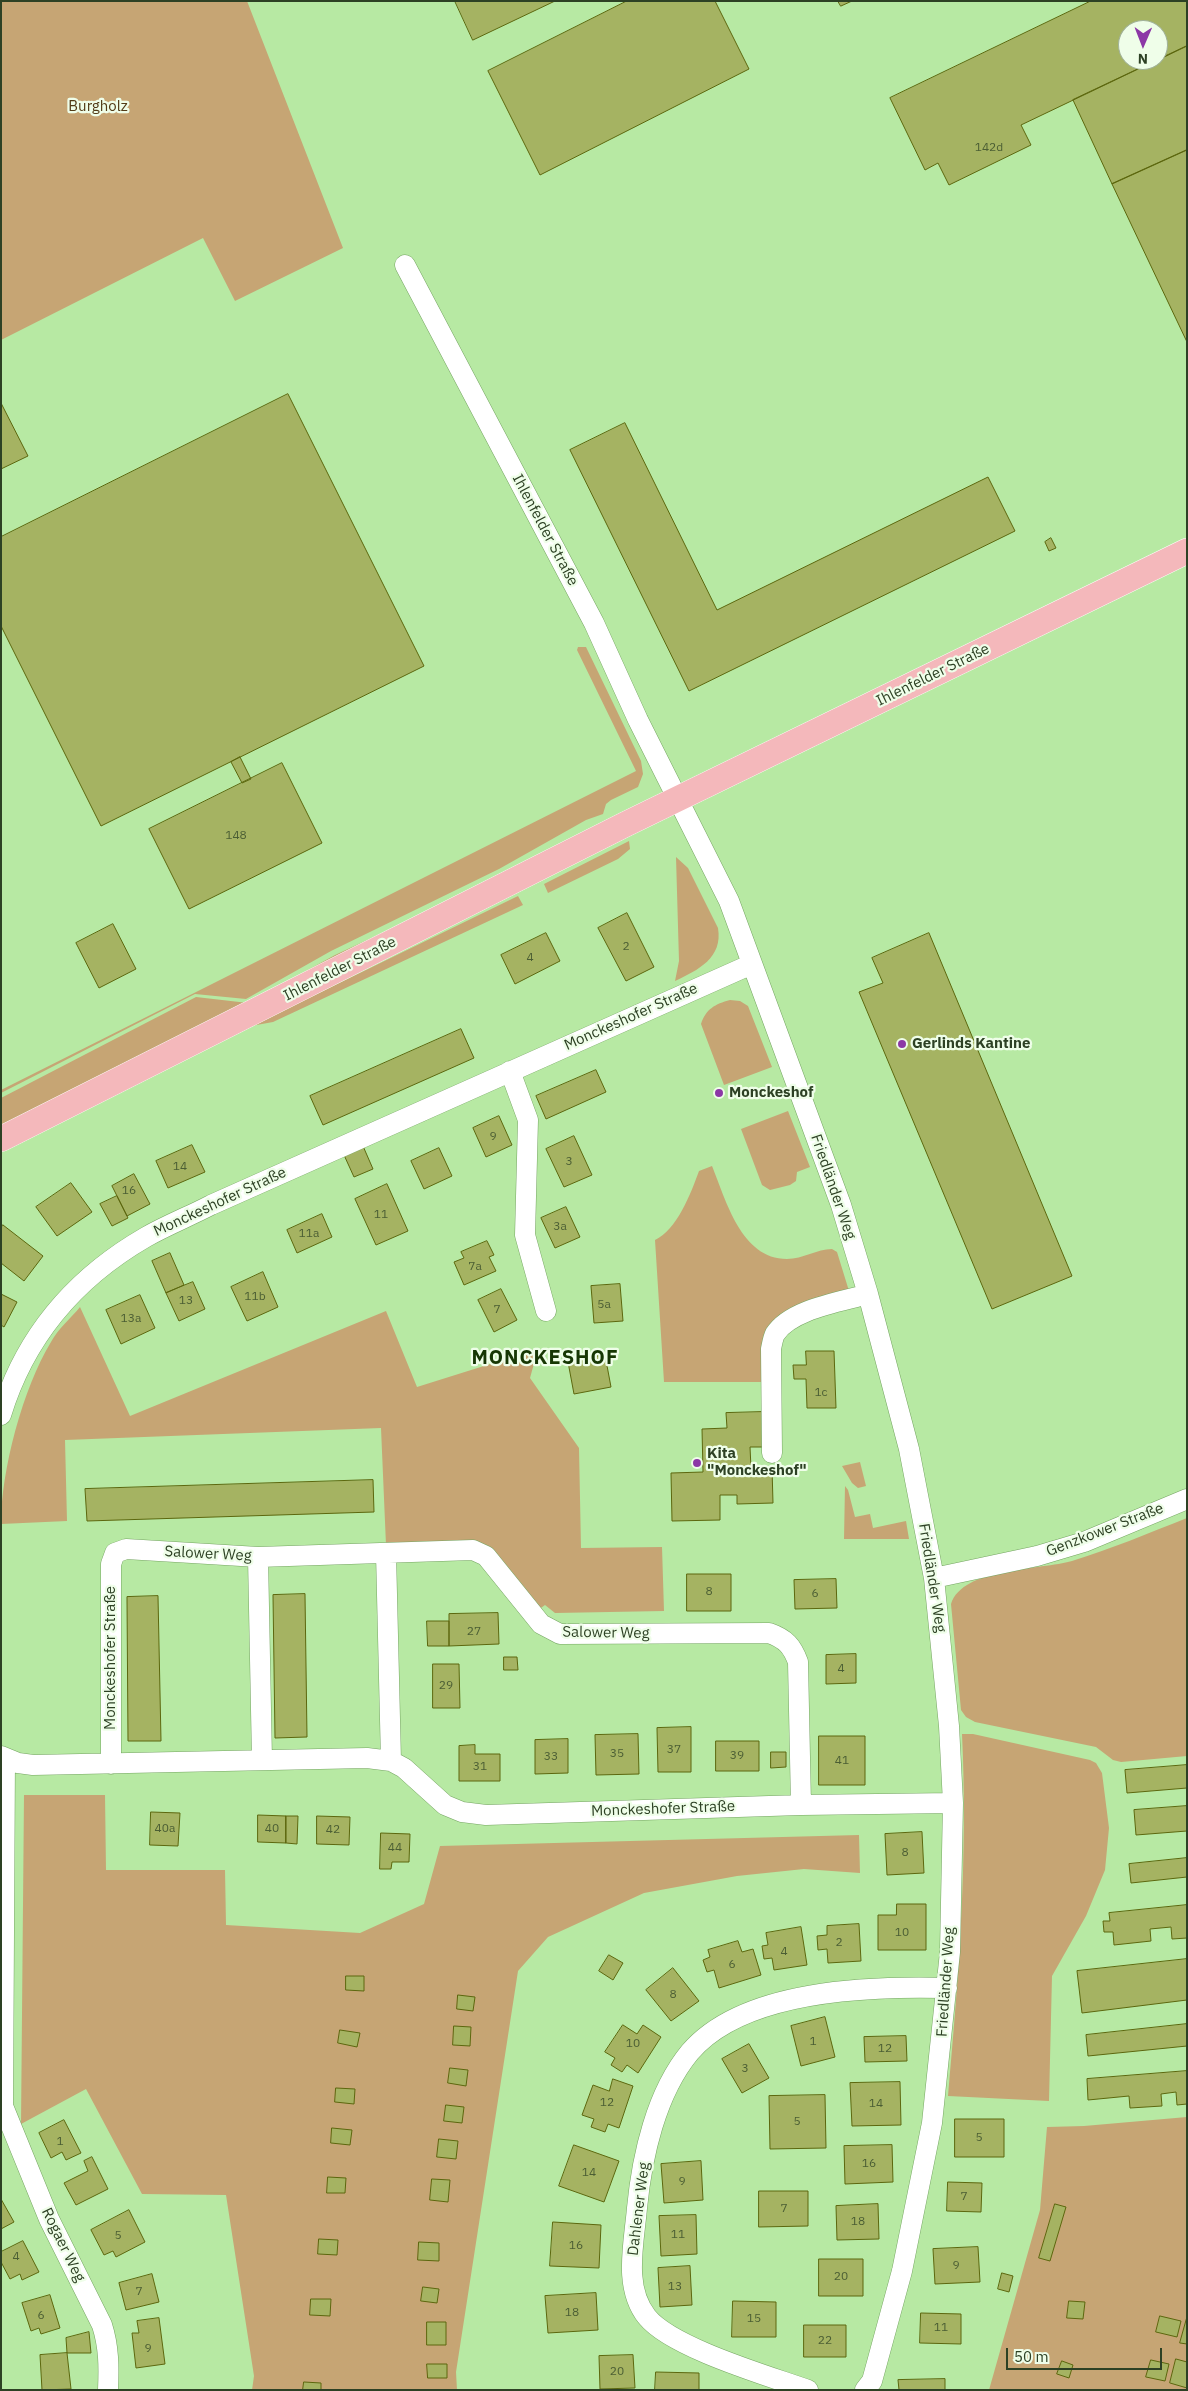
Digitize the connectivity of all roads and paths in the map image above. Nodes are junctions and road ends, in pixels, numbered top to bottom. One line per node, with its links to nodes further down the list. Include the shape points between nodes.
1 (405, 265): 3 (street, Ihlenfelder Straße, via 594,623 638,720)
2 (1187, 551): 3 (main road, Ihlenfelder Straße)
3 (679, 798): 4 (street, Friedländer Weg, via 729,901); 6 (main road, Ihlenfelder Straße)
4 (752, 964): 5 (street, Monckeshofer Straße); 7 (street, Friedländer Weg, via 841,1205)
5 (510, 1071): 8 (street, via 528,1120 525,1235); 9 (street, Monckeshofer Straße, via 211,1205 147,1236 115,1257 91,1274 41,1329 19,1367)
6 (1, 1139)
7 (868, 1294): 10 (street, via 796,1315 774,1335 770,1349); 15 (street, Friedländer Weg, via 909,1448)
8 (546, 1312)
9 (1, 1416)
10 (772, 1453)
11 (1187, 1499): 15 (street, Genzkower Straße, via 1084,1542 1037,1556)
12 (114, 1553): 14 (street, Salower Weg, via 126,1549); 19 (street, Monckeshofer Straße, via 111,1564)
13 (386, 1553): 14 (street, Salower Weg); 18 (street); 21 (street, Salower Weg, via 480,1552 541,1624 560,1634 769,1633 783,1638 793,1648 798,1662)
14 (258, 1557): 17 (street)
15 (934, 1578): 20 (street, Friedländer Weg, via 946,1689)
16 (3, 1757): 19 (street, Monckeshofer Straße, via 33,1765); 23 (street, Monckeshofer Straße)
17 (262, 1760): 18 (street, Monckeshofer Straße, via 368,1758); 19 (street, Monckeshofer Straße)
18 (391, 1761): 21 (street, Monckeshofer Straße, via 404,1768 445,1805 462,1812 486,1815)
19 (111, 1764)
20 (952, 1803): 21 (street, Monckeshofer Straße); 22 (street, Friedländer Weg)
21 (801, 1805)
22 (947, 1988): 25 (street, Dahlener Weg, via 870,1989 818,1994 788,2000 743,2016 712,2032 690,2052 661,2103 639,2182 632,2258 632,2284 637,2302 648,2318 674,2336 713,2356); 26 (street, Friedländer Weg, via 932,2123 906,2252 872,2380)
23 (2, 2108): 24 (street, Rogaer Weg, via 49,2220 102,2325 110,2361)
24 (108, 2390)
25 (808, 2390)
26 (865, 2390)

